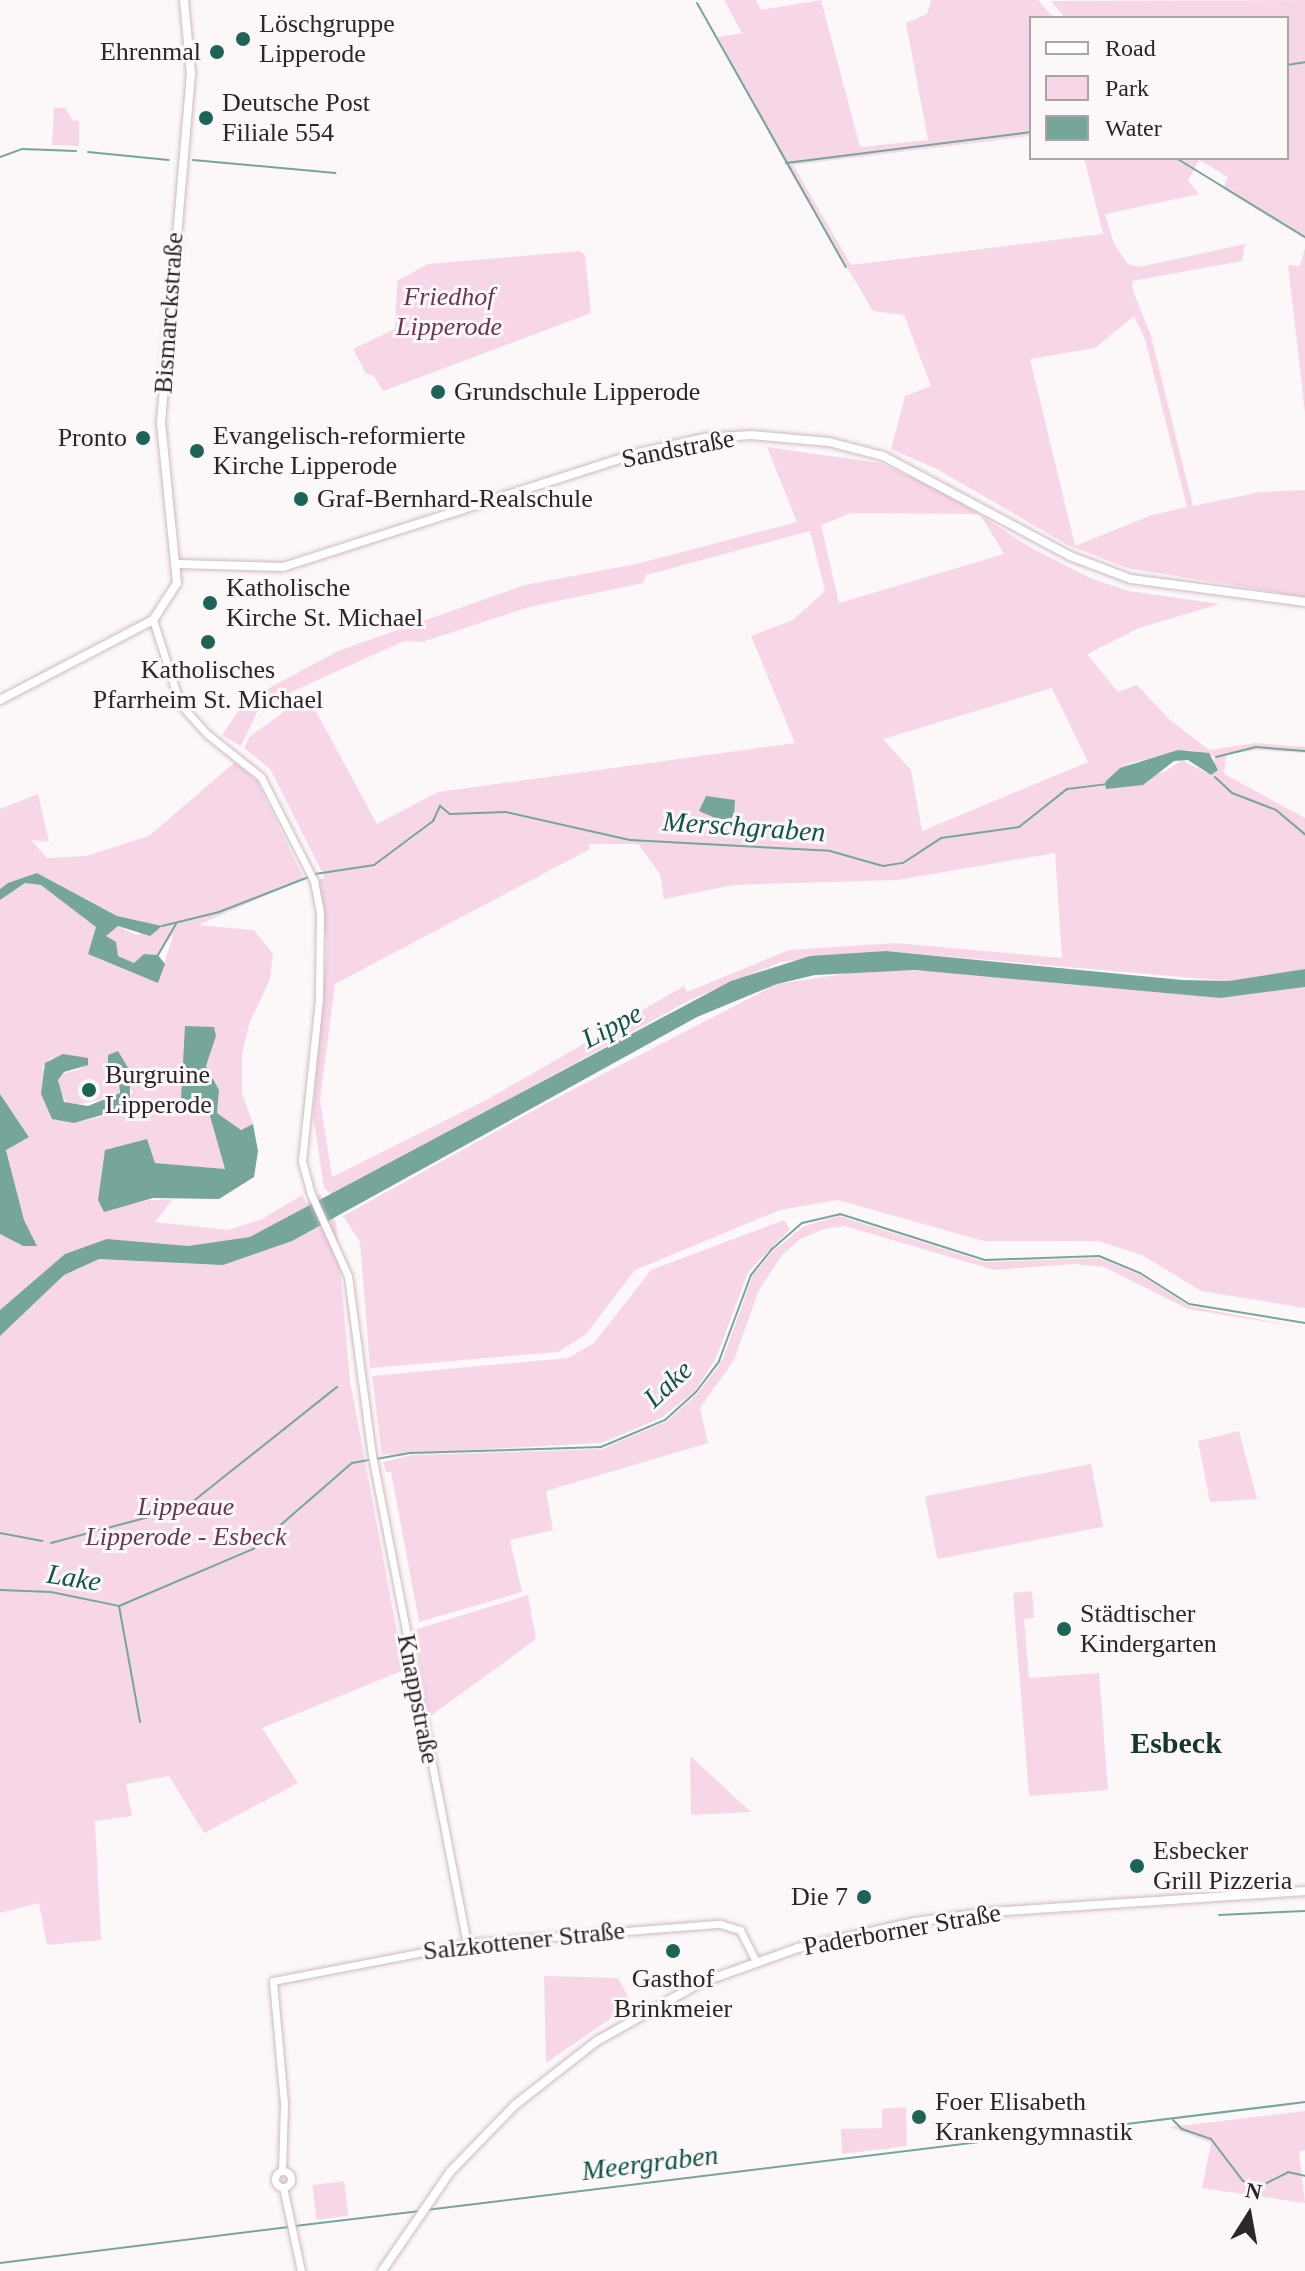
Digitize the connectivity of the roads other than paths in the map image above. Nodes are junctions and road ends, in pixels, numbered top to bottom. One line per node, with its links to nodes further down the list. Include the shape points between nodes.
1 (184, 0): 2 (main road, Bismarckstraße, via 191,74 161,423)
2 (178, 564): 3 (main road, Sandstraße, via 283,567 652,449 751,435 829,442 883,456 1070,556 1131,579); 4 (main road, Bismarckstraße, via 171,597)
3 (1305, 602)
4 (153, 620): 5 (main road); 7 (street, Knappstraße, via 180,704 265,783 314,881 320,912 319,999 301,1148 311,1194 330,1230 352,1295 372,1455)
5 (0, 700)
6 (1305, 1891): 8 (main road, Paderborner Straße, via 985,1913 855,1934)
7 (467, 1943): 8 (street, Salzkottener Straße, via 720,1924 740,1930); 9 (street, Salzkottener Straße, via 273,1981 284,2103 282,2171 291,2179 283,2187)
8 (756, 1961): 10 (main road, Paderborner Straße, via 655,2005 549,2075 482,2136 424,2205)
9 (301, 2271)
10 (382, 2271)

